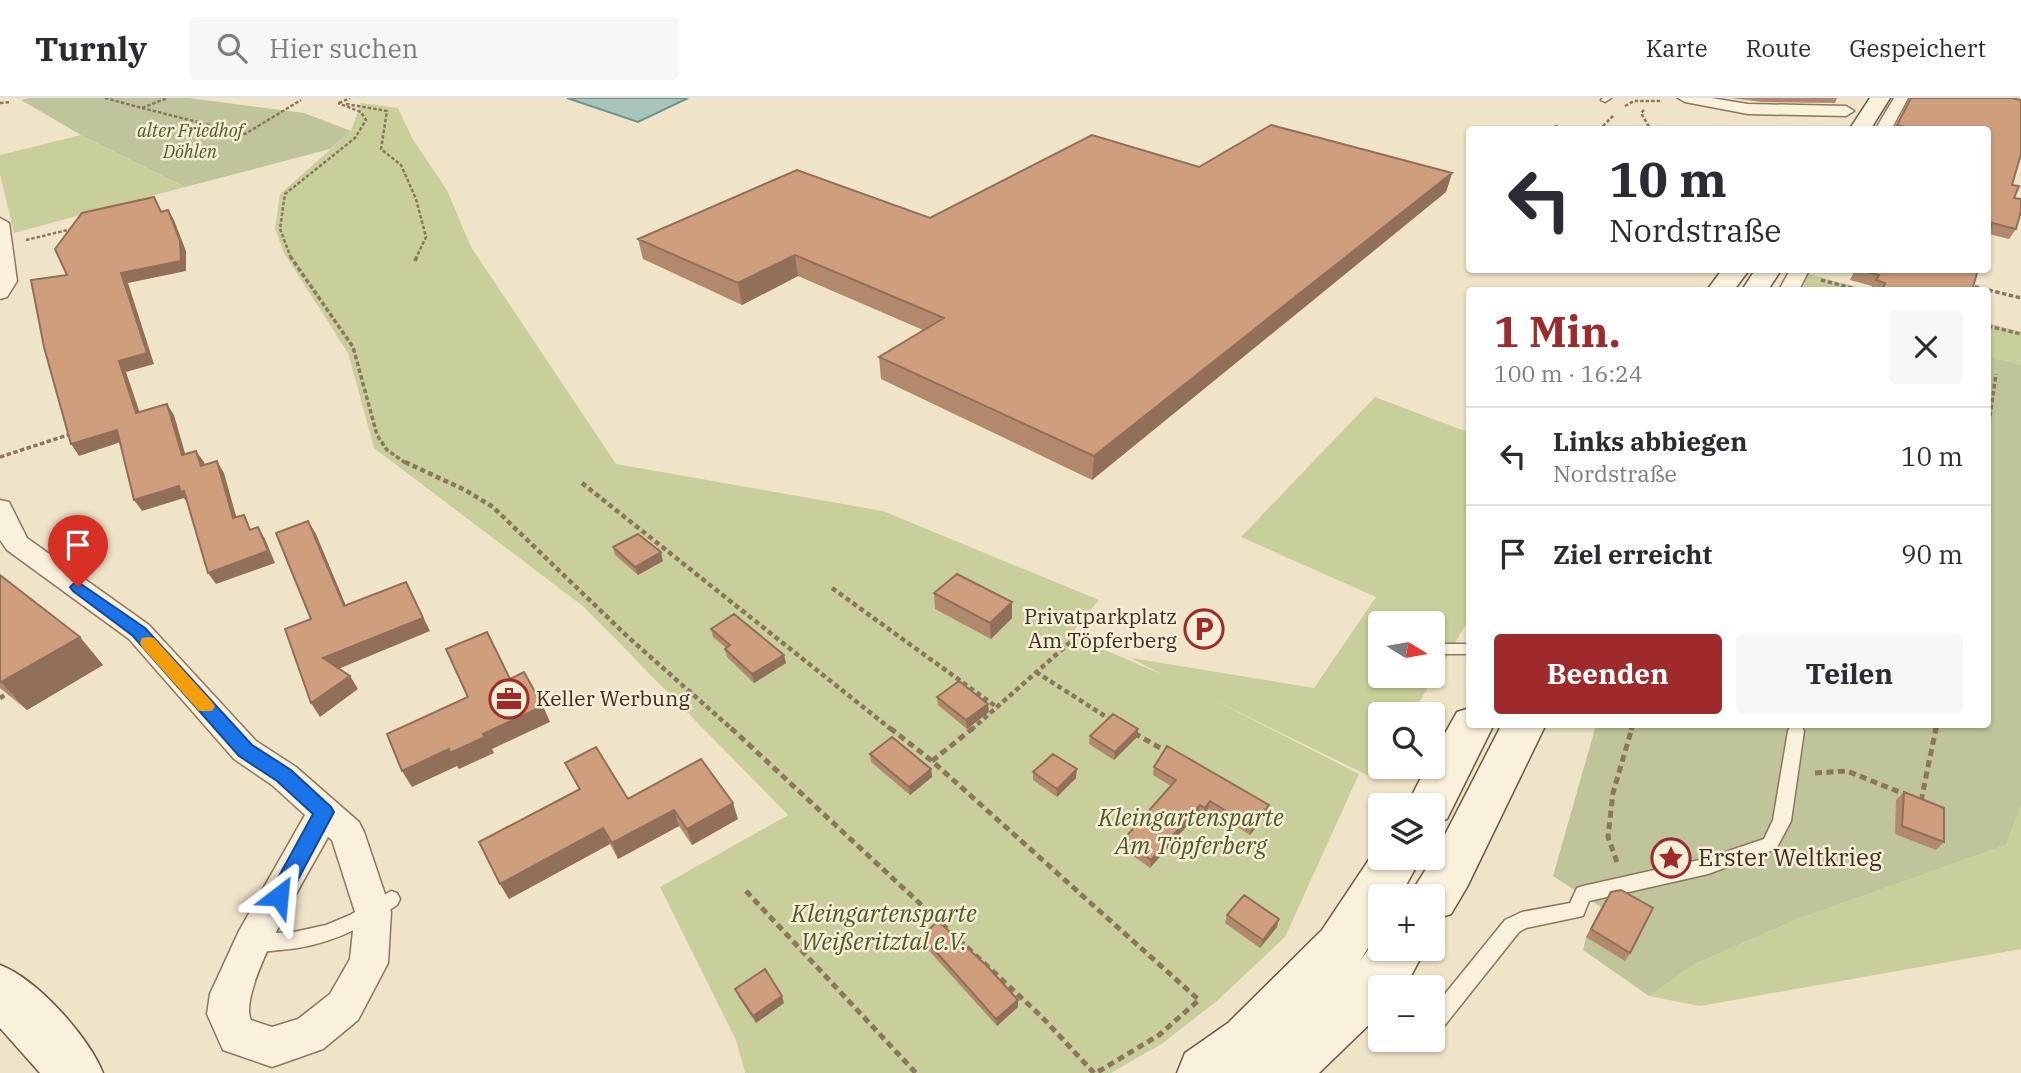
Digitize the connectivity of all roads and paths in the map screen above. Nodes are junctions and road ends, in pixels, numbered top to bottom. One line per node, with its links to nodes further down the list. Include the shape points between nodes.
1 (105, 98): 13 (path)
2 (167, 98): 13 (path)
3 (350, 98): 10 (path)
4 (1685, 98): 11 (street)
5 (1880, 98): 20 (main road)
6 (1901, 98): 21 (street)
7 (301, 100): 13 (path, via 245,134)
8 (11, 102): 9 (path)
9 (0, 103)
10 (338, 103): 25 (path, via 387,111 381,149 401,165 426,237); 75 (path, via 360,112 366,120 355,138 285,194 280,229 288,253 352,347 377,435 387,450 493,506 628,637 964,943)
11 (1709, 103): 14 (street); 16 (street)
12 (1850, 105): 14 (street); 19 (main road)
13 (142, 108)
14 (1748, 109): 18 (street)
15 (1644, 110): 17 (path, via 1641,113)
16 (1781, 124)
17 (1649, 126)
18 (1822, 126)
19 (1833, 126)
20 (1862, 126)
21 (1885, 126)
22 (0, 223): 34 (street, via 7,281)
23 (73, 229): 24 (path)
24 (18, 243)
25 (415, 261)
26 (1808, 274): 30 (street); 31 (path)
27 (1729, 280): 29 (street)
28 (1958, 282): 32 (path)
29 (1760, 285)
30 (1793, 287)
31 (1850, 287)
32 (1978, 287)
33 (1991, 290): 35 (path)
34 (0, 293)
35 (2021, 298)
36 (1991, 327): 37 (path)
37 (2021, 334)
38 (1996, 374): 39 (path)
39 (1991, 409)
40 (76, 433): 41 (path)
41 (0, 457)
42 (582, 483): 60 (path)
43 (0, 509): 63 (street, via 17,544 139,632 246,750)
44 (832, 588): 51 (path)
45 (1087, 632): 48 (path)
46 (1446, 649): 47 (lane)
47 (1466, 649)
48 (1036, 672): 51 (path); 52 (path)
49 (8, 693): 50 (path)
50 (0, 698)
51 (998, 708): 60 (path)
52 (1118, 723)
53 (1470, 728): 62 (main road)
54 (1522, 728): 65 (main road)
55 (1632, 728): 66 (path, via 1613,793 1608,837)
56 (1936, 728): 61 (path, via 1922,802 1847,771 1809,773)
57 (1129, 730): 59 (path)
58 (1796, 731): 61 (lane)
59 (1173, 756)
60 (932, 761): 75 (path, via 1199,1000 1158,1035)
61 (1789, 768): 66 (lane, via 1782,821 1770,844 1708,866)
62 (1436, 793)
63 (324, 812): 68 (street, via 347,832); 69 (street)
64 (1394, 870): 70 (main road)
65 (1442, 884)
66 (1625, 884): 72 (lane, via 1583,894 1576,910 1512,926)
67 (746, 891): 74 (path)
68 (382, 906): 69 (lane, via 322,937); 69 (street, via 369,963 344,1007 309,1035 272,1046 237,1036 227,1014 229,994)
69 (253, 943)
70 (1372, 962): 76 (main road); 77 (main road)
71 (2, 995): 73 (main road)
72 (1445, 1009)
73 (75, 1073)
74 (916, 1073)
75 (1095, 1073)
76 (1205, 1073)
77 (1278, 1073)

